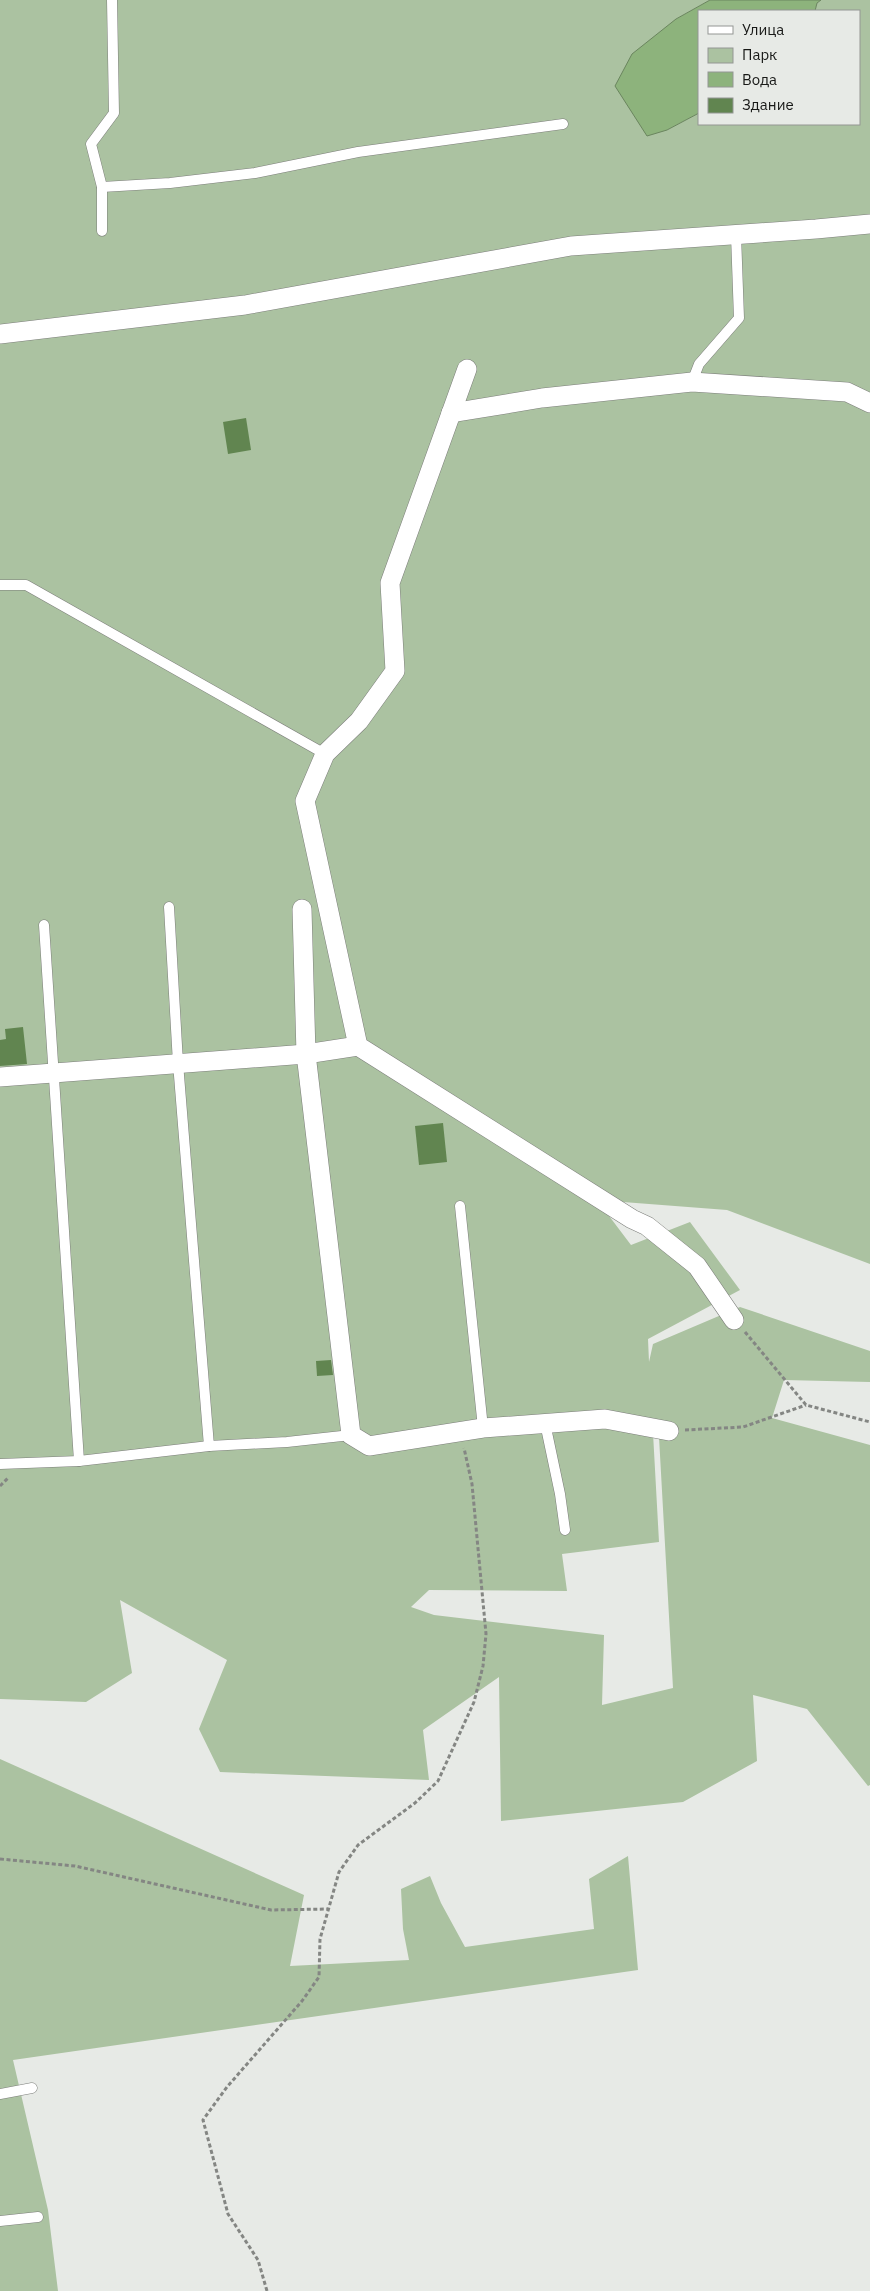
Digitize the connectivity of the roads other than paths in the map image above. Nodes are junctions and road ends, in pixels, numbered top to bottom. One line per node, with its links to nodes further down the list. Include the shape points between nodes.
1 (112, 0): 3 (lane, via 114,113 91,144)
2 (563, 124): 3 (lane, via 358,152 255,174 170,184)
3 (102, 187): 5 (lane)
4 (870, 224): 6 (street)
5 (102, 231)
6 (736, 235): 7 (street, via 571,246 245,305); 9 (lane, via 739,318 699,364)
7 (0, 334)
8 (467, 369): 11 (street)
9 (692, 382): 10 (street, via 848,392); 11 (street, via 542,398)
10 (870, 403)
11 (451, 413): 13 (street, via 390,583 395,671 359,721)
12 (0, 585): 13 (lane, via 26,585)
13 (325, 754): 17 (street, via 305,801)
14 (169, 907): 19 (lane)
15 (302, 908): 18 (street)
16 (44, 925): 20 (lane)
17 (358, 1046): 18 (street); 23 (street, via 647,1226 697,1266)
18 (306, 1054): 19 (street); 27 (street)
19 (178, 1063): 20 (street); 28 (lane)
20 (53, 1073): 21 (street); 29 (lane)
21 (0, 1077)
22 (460, 1206): 25 (lane)
23 (734, 1320)
24 (545, 1424): 25 (street); 26 (street, via 605,1418); 31 (lane)
25 (483, 1428): 27 (street, via 370,1446)
26 (669, 1431)
27 (351, 1435): 28 (lane)
28 (209, 1446): 29 (lane)
29 (79, 1461): 30 (lane)
30 (0, 1464)
31 (565, 1530)
32 (32, 2088): 33 (lane)
33 (0, 2094)
34 (38, 2217): 35 (lane)
35 (0, 2221)

